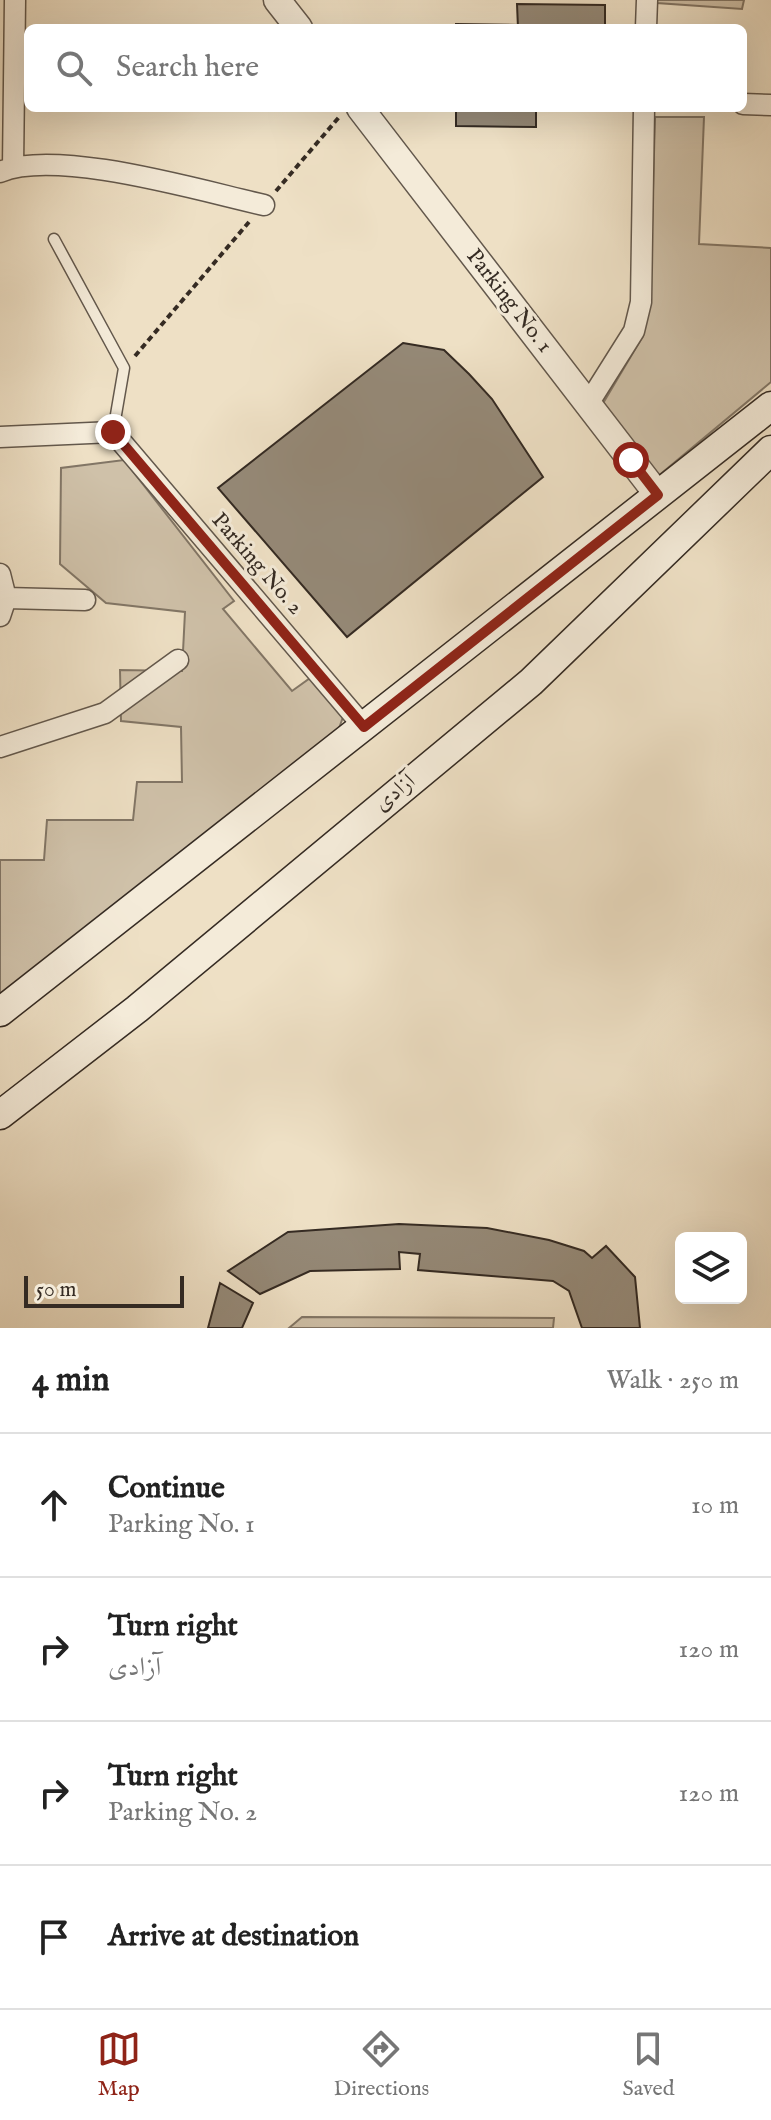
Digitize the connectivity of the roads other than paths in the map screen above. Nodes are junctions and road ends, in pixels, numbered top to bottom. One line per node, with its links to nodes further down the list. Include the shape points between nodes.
1 (15, 0): 10 (street)
2 (277, 0): 4 (street)
3 (647, 0): 5 (street)
4 (296, 24)
5 (646, 24)
6 (747, 104): 7 (street)
7 (771, 105)
8 (363, 112): 13 (street, Parking No. 1)
9 (644, 112): 13 (street, via 641,302 634,331)
10 (6, 169): 11 (street, via 87,166)
11 (264, 205)
12 (54, 239): 15 (lane, via 124,368)
13 (588, 404): 18 (street, Parking No. 1)
14 (771, 406): 18 (main road)
15 (113, 432): 16 (street); 23 (street, Parking No. 2)
16 (0, 437)
17 (771, 450): 26 (main road, آزادی, via 531,682 137,1009)
18 (658, 495): 23 (main road)
19 (0, 574): 21 (street)
20 (85, 600): 21 (street)
21 (3, 607)
22 (178, 660): 24 (street, via 105,713)
23 (364, 727): 25 (main road)
24 (0, 747)
25 (0, 1012)
26 (0, 1115)

